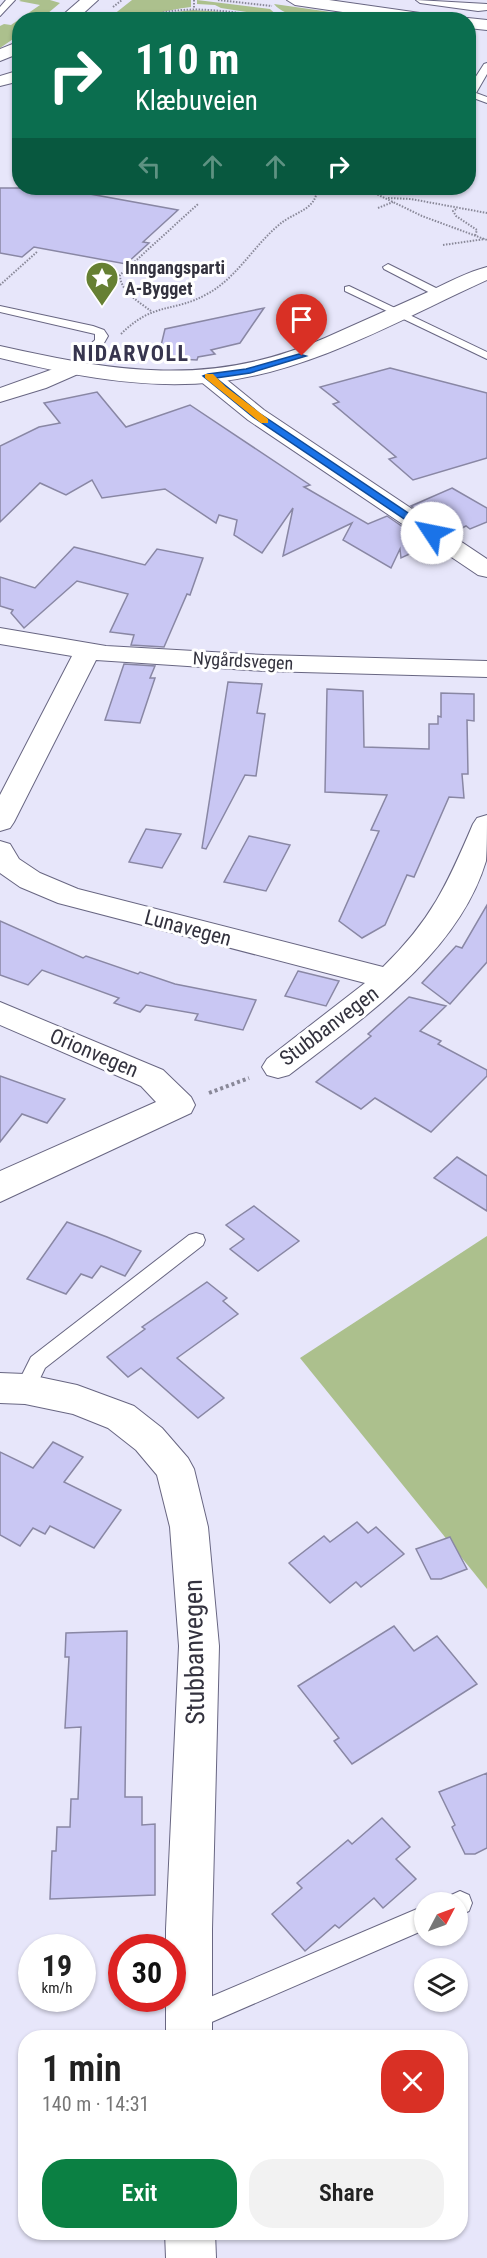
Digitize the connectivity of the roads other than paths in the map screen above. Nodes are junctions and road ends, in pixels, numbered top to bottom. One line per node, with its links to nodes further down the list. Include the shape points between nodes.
1 (11, 0): 6 (lane)
2 (90, 0): 7 (street)
3 (295, 0): 8 (street)
4 (420, 0): 5 (lane)
5 (482, 8)
6 (2, 10)
7 (75, 12)
8 (378, 12)
9 (487, 66): 10 (lane)
10 (476, 84)
11 (388, 267): 14 (lane)
12 (487, 273): 14 (street)
13 (349, 289): 16 (lane)
14 (440, 294): 16 (street)
15 (0, 309): 19 (lane, via 100,332 100,341)
16 (399, 313): 18 (lane); 20 (street, via 284,362)
17 (0, 352): 19 (street)
18 (487, 356)
19 (70, 369): 20 (street, via 140,377); 21 (street)
20 (208, 376): 22 (street, via 256,415)
21 (0, 395)
22 (487, 570)
23 (0, 636): 24 (street, Nygårdsvegen)
24 (87, 652): 25 (street, Nygårdsvegen, via 264,663); 26 (street)
25 (487, 669)
26 (0, 822)
27 (487, 824): 29 (street, Stubbanvegen, via 447,912)
28 (0, 850): 29 (street, Lunavegen, via 8,865 30,880 69,896)
29 (390, 980): 31 (street, Stubbanvegen)
30 (0, 1013): 32 (street, Orionvegen, via 152,1078 179,1105 69,1153)
31 (278, 1067)
32 (0, 1189)
33 (196, 1240): 34 (lane, via 38,1363)
34 (12, 1389): 36 (street, Stubbanvegen, via 76,1400 121,1417 148,1439 174,1469 189,1527 199,1646)
35 (414, 1923): 36 (lane)
36 (189, 2028)
37 (190, 2240): 38 (street)
38 (190, 2258)

